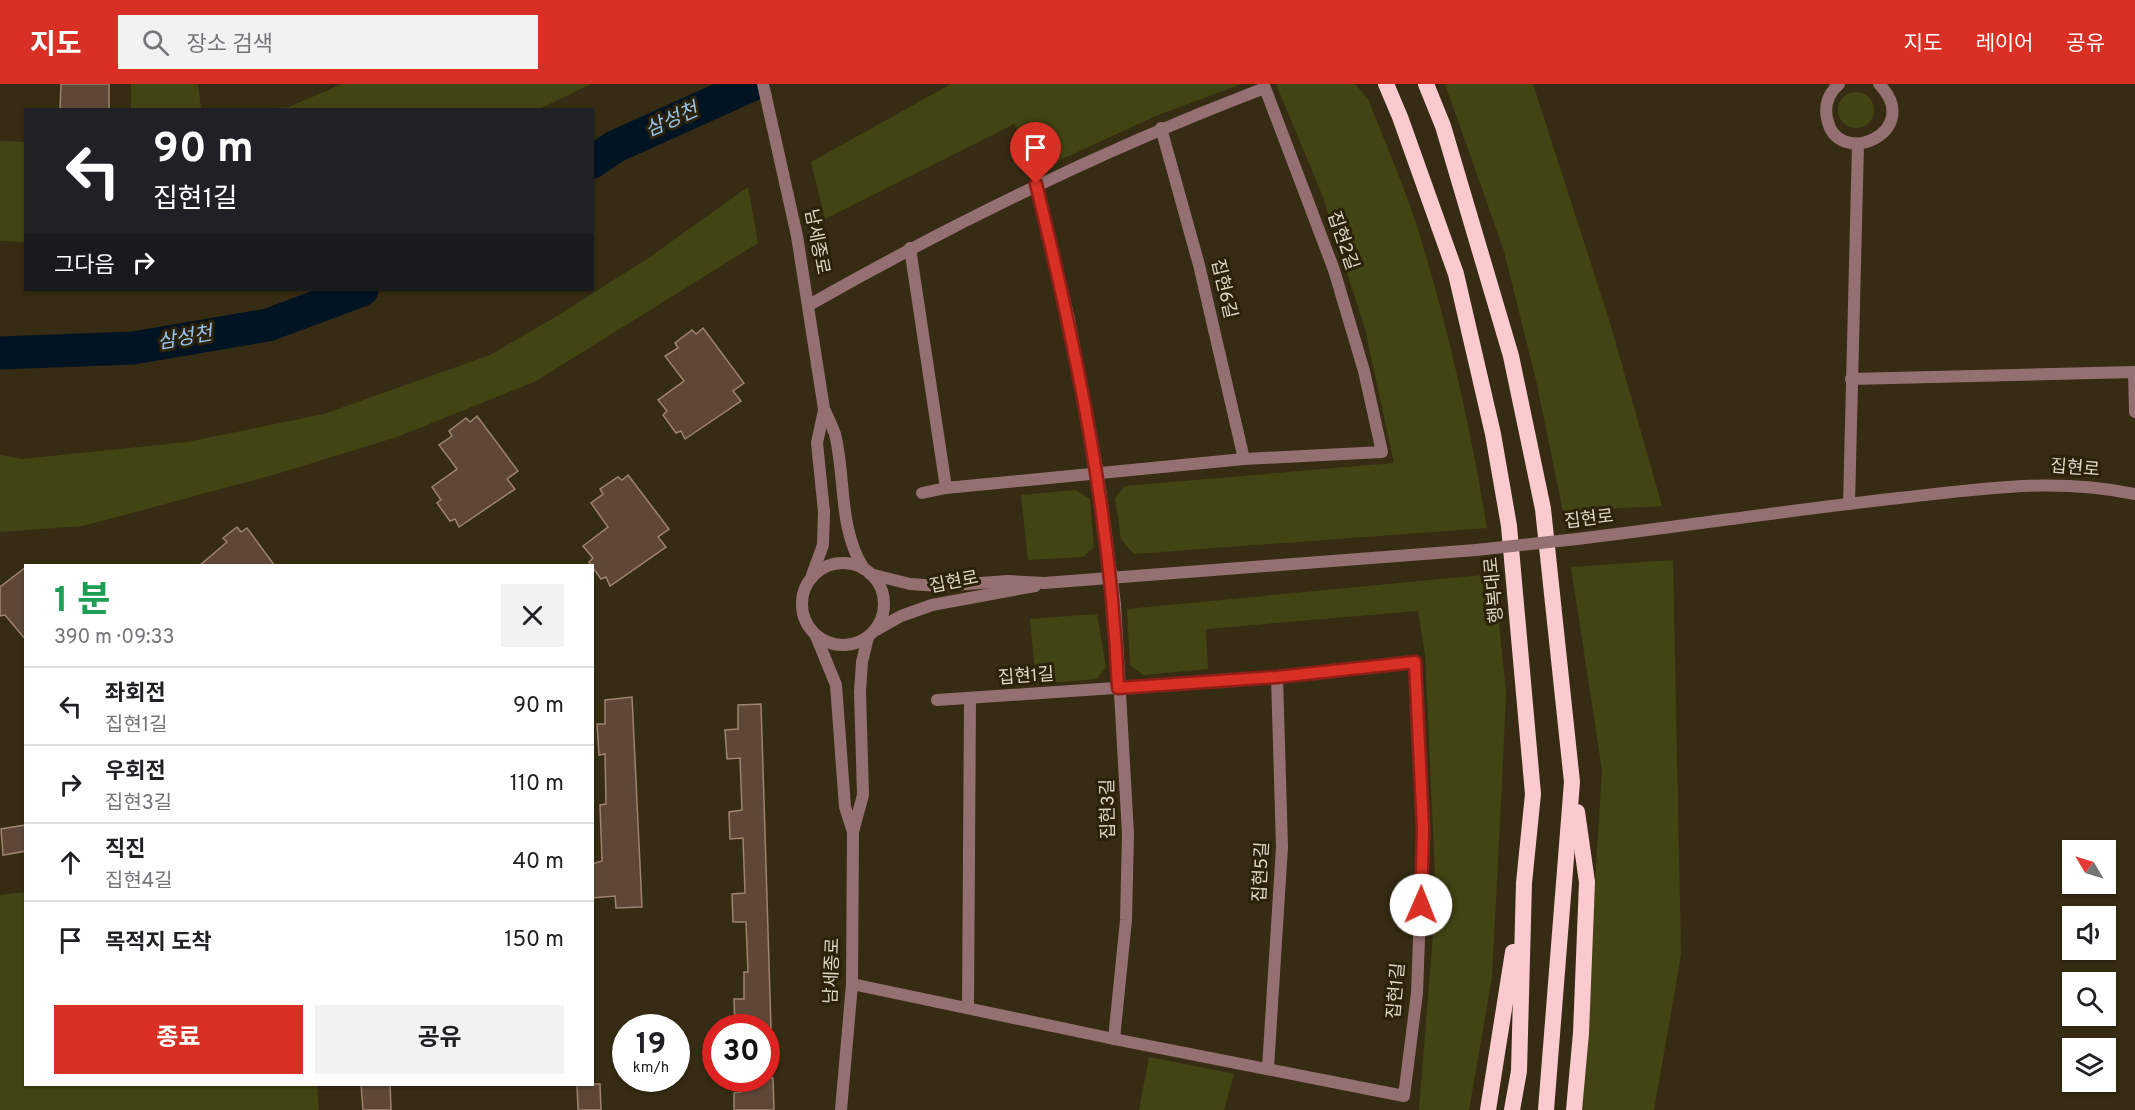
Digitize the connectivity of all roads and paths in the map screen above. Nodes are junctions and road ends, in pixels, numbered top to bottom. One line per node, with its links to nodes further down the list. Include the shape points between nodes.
1 (763, 84): 10 (street, 남세종로)
2 (1386, 84): 32 (highway, 행복대로, via 1456,274 1505,503 1533,794)
3 (1425, 84): 30 (highway, via 1443,126 1511,356 1543,509)
4 (1839, 84): 7 (street, via 1827,100 1827,123 1842,140)
5 (1879, 84): 7 (street, via 1891,101 1890,123 1875,140)
6 (1161, 128): 8 (street, 집현2길); 14 (street, 집현6길, via 1199,265); 14 (street, 집현2길, via 1265,88 1334,270 1364,371 1382,452)
7 (1858, 144): 11 (street)
8 (1036, 184): 9 (street, 집현2길); 15 (street, 집현3길, via 1068,319)
9 (910, 248): 10 (street, 집현2길); 16 (street)
10 (809, 305): 12 (street, 남세종로)
11 (1851, 379): 13 (street, via 2134,372); 19 (street)
12 (825, 409): 20 (street, 남세종로, via 835,434 854,552); 21 (street, 남세종로, via 817,443 823,545)
13 (2135, 412)
14 (1244, 459): 15 (street, 집현2길)
15 (1098, 474): 16 (street, 집현2길); 22 (street, 집현3길)
16 (946, 488): 17 (street, 집현2길)
17 (922, 493)
18 (2135, 494): 19 (street, 집현로, via 2063,483)
19 (1849, 504): 22 (street, 집현로, bridge, via 1476,550)
20 (867, 571): 21 (street, via 837,563); 23 (street, 집현로, via 910,584 939,586); 24 (street, via 882,590 884,604)
21 (812, 577): 25 (street, via 802,602 803,616)
22 (1112, 578): 23 (street, 집현로); 27 (street, 집현3길)
23 (1044, 583): 24 (street, 집현로, via 932,605 901,616)
24 (872, 634): 25 (street, via 842,646); 31 (street, 남세종로, via 862,662 862,795)
25 (816, 636): 31 (street, 남세종로, via 836,685 845,807)
26 (1277, 677): 27 (street, 집현1길); 36 (street, 집현5길, via 1282,847); 36 (street, 집현1길, via 1415,662 1423,829 1417,993 1404,1096)
27 (1118, 688): 29 (street, 집현1길); 35 (street, 집현3길, via 1128,834 1126,920)
28 (937, 700): 29 (street, 집현1길)
29 (970, 700): 34 (street)
30 (1572, 782): 40 (highway); 41 (highway, via 1587,882)
31 (853, 832): 33 (street, 남세종로)
32 (1524, 883): 38 (highway); 39 (highway, 행복대로, via 1519,1071)
33 (852, 984): 34 (street, 집현1길); 37 (street, 남세종로)
34 (968, 1008): 35 (street, 집현1길)
35 (1114, 1039): 36 (street, 집현1길)
36 (1268, 1068)
37 (841, 1110)
38 (1488, 1110)
39 (1512, 1110)
40 (1546, 1110)
41 (1574, 1110)

